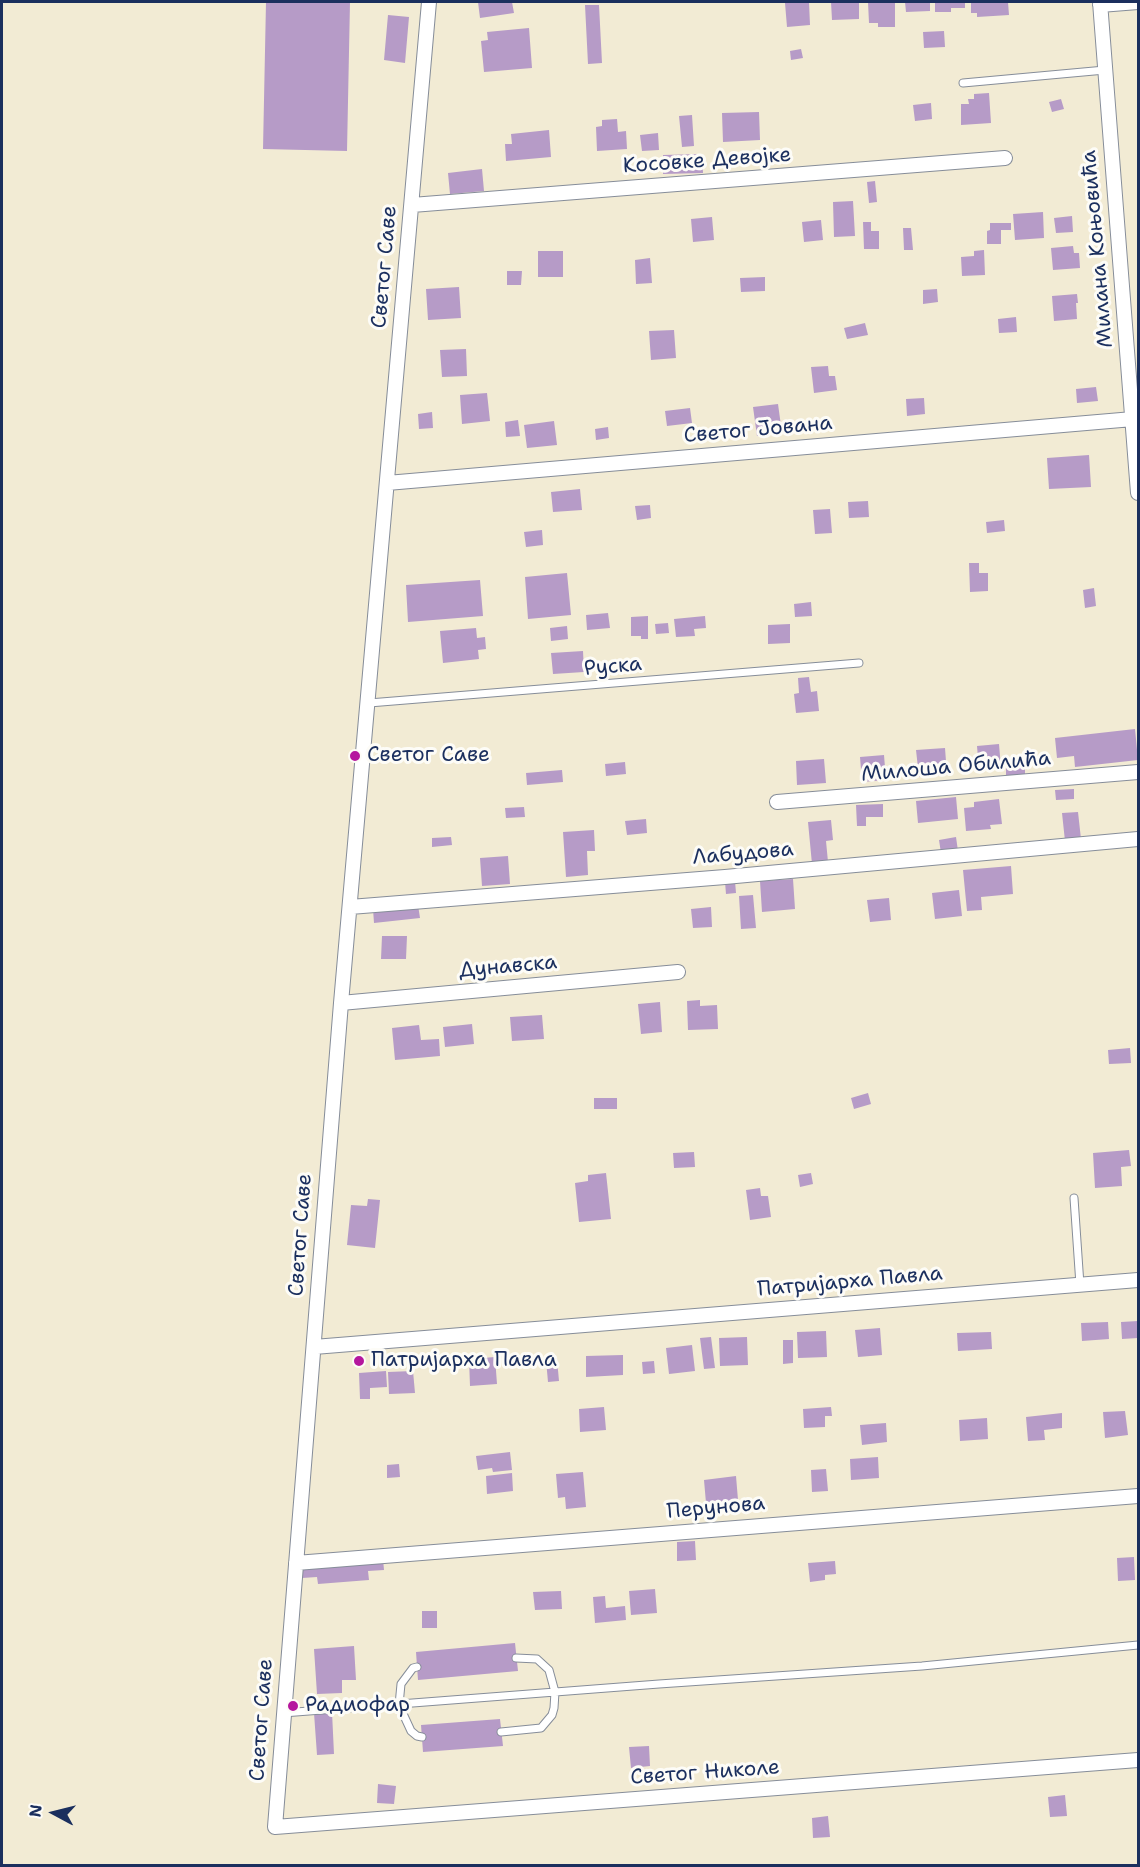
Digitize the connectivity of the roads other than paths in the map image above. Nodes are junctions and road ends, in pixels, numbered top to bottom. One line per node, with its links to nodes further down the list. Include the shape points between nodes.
1 (429, 2): 7 (street, Светог Саве)
2 (1138, 2): 3 (street)
3 (1100, 3): 4 (street, Милана Коњовића)
4 (1105, 70): 5 (lane); 8 (street, Милана Коњовића)
5 (963, 82)
6 (1005, 158): 7 (street, Косовке Девојке)
7 (412, 205): 10 (street, Светог Саве)
8 (1134, 383): 9 (street, Милана Коњовића)
9 (1135, 429): 10 (street, Светог Јована); 11 (street, Милана Коњовића)
10 (387, 483): 13 (street, Светог Саве)
11 (1138, 493)
12 (859, 663): 13 (lane, Руска)
13 (369, 703): 17 (street, Светог Саве)
14 (1138, 772): 15 (street, Милоша Обилића)
15 (777, 802)
16 (1138, 839): 17 (street, Лабудова)
17 (350, 907): 19 (street, Светог Саве)
18 (678, 972): 19 (street, Дунавска)
19 (341, 1003): 23 (street, Светог Саве)
20 (1074, 1197): 22 (lane)
21 (1138, 1280): 22 (street, Патријарха Павла)
22 (1080, 1285): 23 (street, Патријарха Павла)
23 (314, 1347): 25 (street, Светог Саве)
24 (1138, 1496): 25 (street, Перунова)
25 (296, 1563): 31 (street, Светог Саве)
26 (1138, 1645): 29 (lane, via 922,1666)
27 (516, 1658): 29 (lane, via 543,1663)
28 (417, 1667): 30 (lane, via 401,1684)
29 (555, 1692): 30 (lane); 32 (lane, via 552,1715 541,1728)
30 (399, 1705): 31 (lane); 33 (lane, via 411,1731)
31 (283, 1713): 35 (street, Светог Саве)
32 (501, 1732)
33 (422, 1737)
34 (1138, 1760): 35 (street, Светог Николе)
35 (275, 1827)

